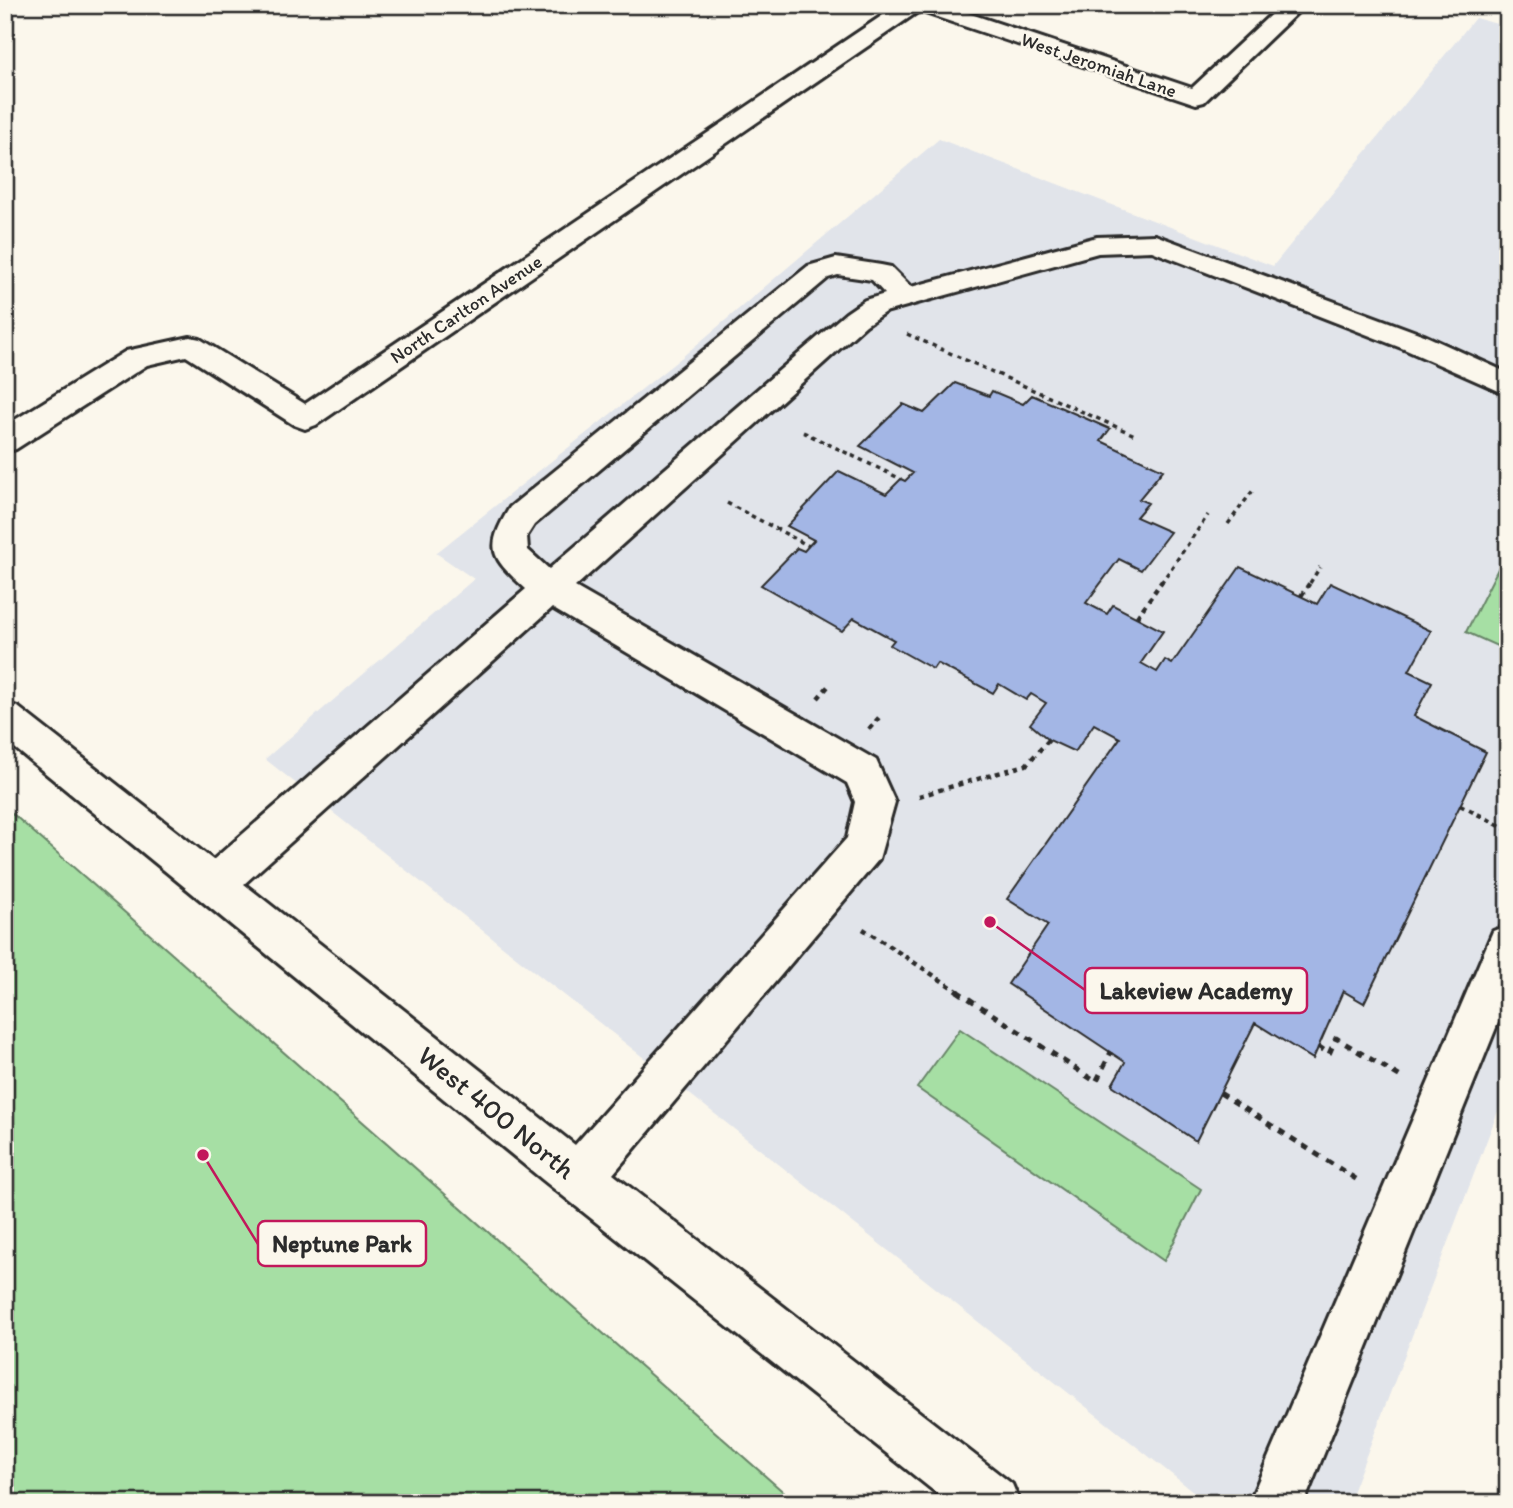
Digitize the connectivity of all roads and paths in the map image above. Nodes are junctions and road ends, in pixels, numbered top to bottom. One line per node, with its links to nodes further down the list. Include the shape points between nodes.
1 (913, 5): 9 (street, North Carlton Avenue, via 305,418 190,346 136,358)
2 (922, 5): 3 (street, West Jeromiah Lane, via 1196,97)
3 (1294, 5)
4 (906, 299): 6 (street, via 1097,245 1155,243 1414,342); 17 (street, via 875,306 856,319); 17 (street, via 881,273 836,267 818,272 522,516 510,536 511,555)
5 (907, 334): 8 (path)
6 (1508, 385)
7 (803, 432): 10 (path)
8 (1137, 436)
9 (5, 441)
10 (901, 479)
11 (1254, 489): 14 (path)
12 (727, 503): 15 (path)
13 (1209, 515): 19 (path)
14 (1228, 524)
15 (809, 546)
16 (1320, 567): 18 (path)
17 (549, 589): 25 (street); 32 (street, via 862,772 875,802 865,846)
18 (1301, 596)
19 (1136, 617)
20 (5, 718): 25 (street, West 400 North)
21 (1049, 740): 22 (path, via 1026,765)
22 (919, 796)
23 (1460, 805): 24 (path)
24 (1508, 830)
25 (214, 886): 32 (street, West 400 North)
26 (863, 929): 29 (path, via 1096,1082)
27 (1508, 945): 35 (street)
28 (1318, 1046): 30 (path, via 1329,1054 1336,1038)
29 (1111, 1052)
30 (1413, 1085)
31 (1220, 1093): 33 (path)
32 (579, 1177): 34 (street, West 400 North)
33 (1369, 1187)
34 (993, 1503)
35 (1276, 1503)

